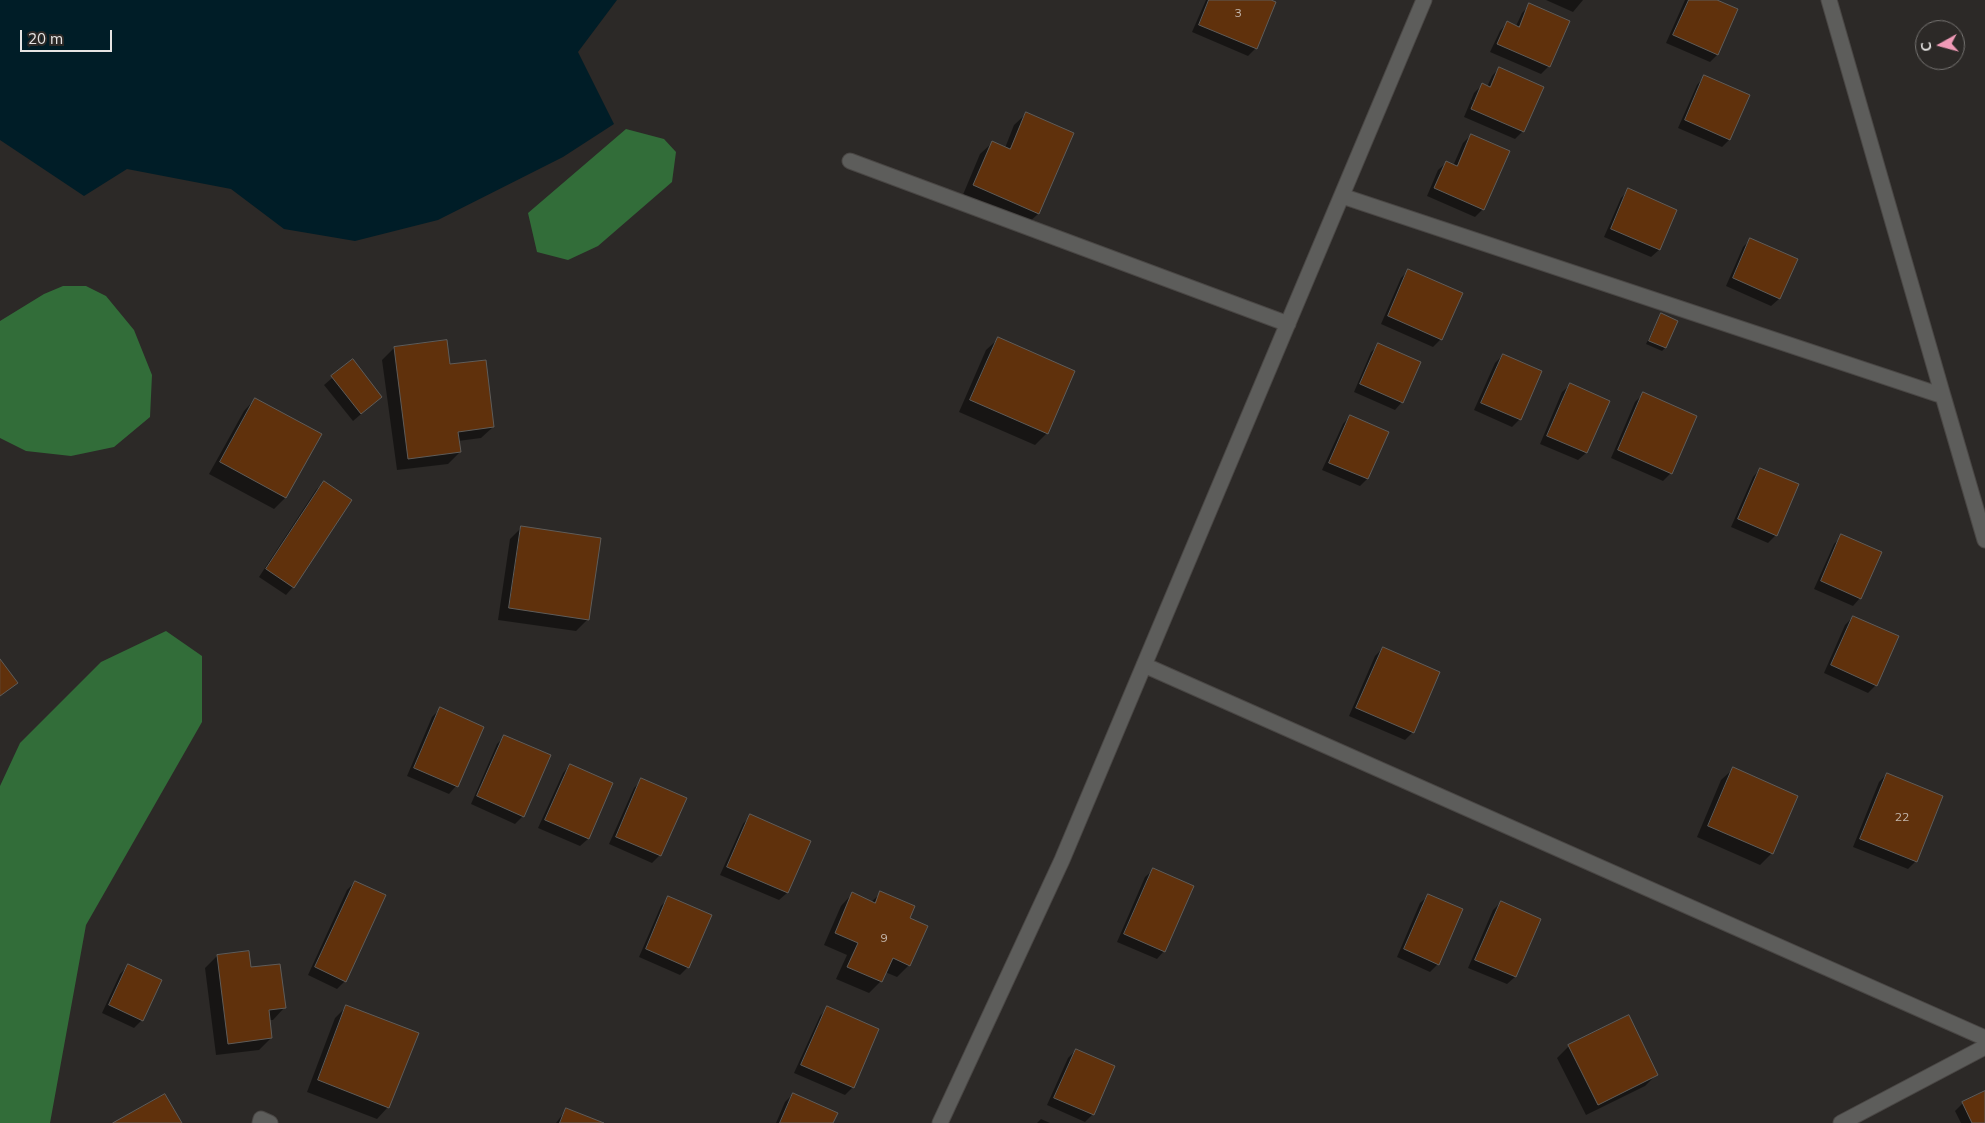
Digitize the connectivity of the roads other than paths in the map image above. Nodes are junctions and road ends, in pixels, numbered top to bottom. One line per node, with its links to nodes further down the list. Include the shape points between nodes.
1 (1424, 0): 4 (street)
2 (1829, 0): 6 (street)
3 (850, 160): 5 (street)
4 (1342, 196): 5 (street); 6 (street)
5 (1288, 324): 8 (street)
6 (1943, 396): 7 (street)
7 (1985, 540)
8 (1144, 665): 9 (street); 13 (street, via 1062,860)
9 (1985, 1038)
10 (1985, 1047): 14 (street)
11 (260, 1123): 12 (street, via 261,1119)
12 (270, 1123)
13 (940, 1123)
14 (1841, 1123)

